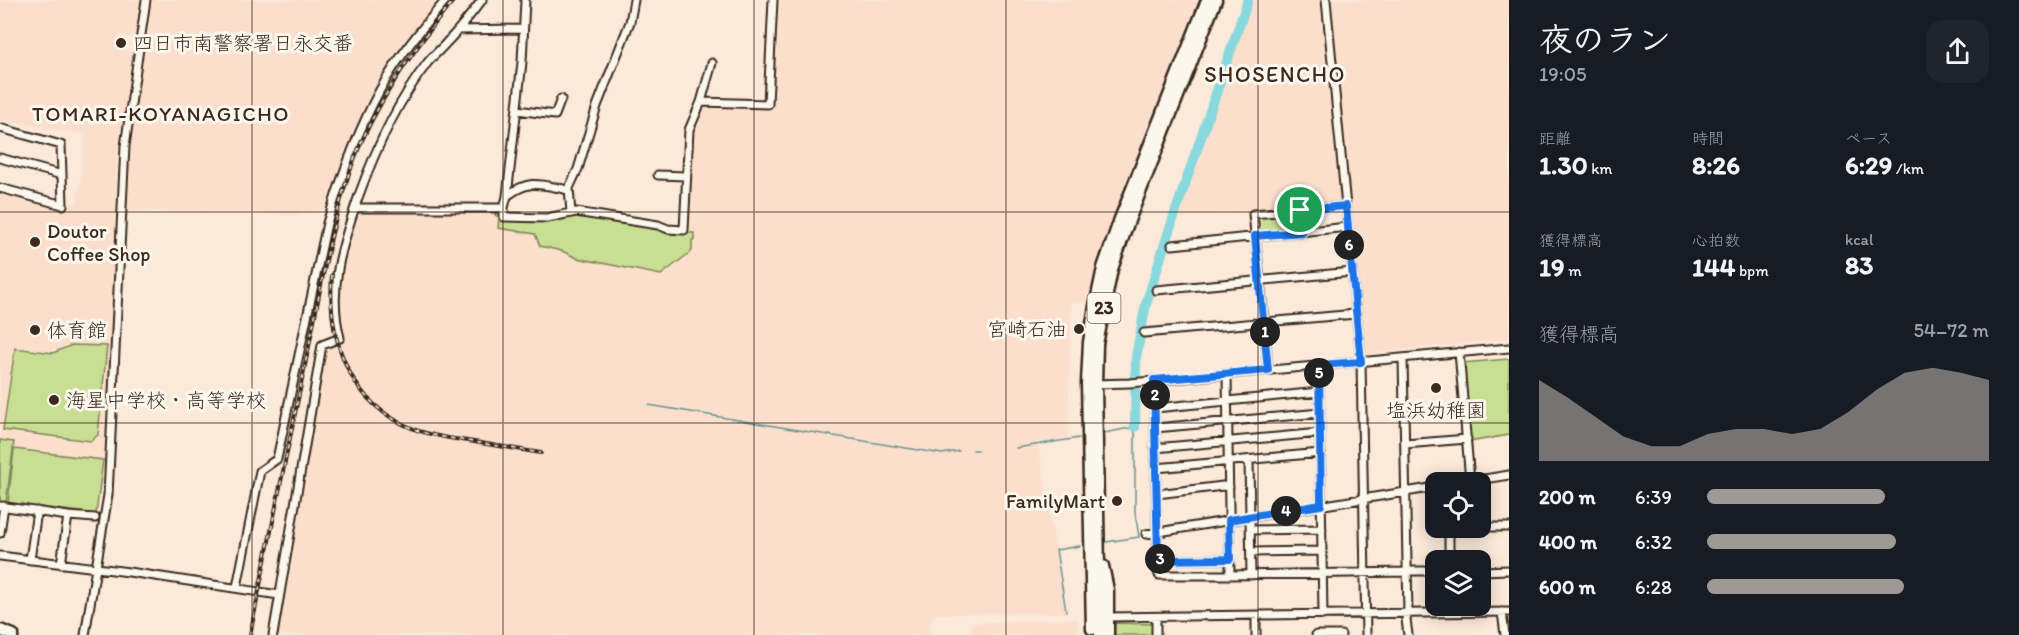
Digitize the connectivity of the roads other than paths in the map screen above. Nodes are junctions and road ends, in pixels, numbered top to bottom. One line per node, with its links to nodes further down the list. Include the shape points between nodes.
1 (146, 0): 96 (street, via 124,146 112,455)
2 (446, 0): 105 (street, via 381,89 337,189 277,459 260,471)
3 (482, 0): 11 (street)
4 (525, 0): 10 (street)
5 (634, 0): 22 (street, via 630,22)
6 (773, 0): 14 (street, via 768,104)
7 (1207, 0): 50 (highway, 23, via 1103,268 1089,342)
8 (1216, 0): 50 (highway, 23, via 1112,269)
9 (1326, 0): 24 (street)
10 (522, 29): 11 (street); 15 (street)
11 (459, 30): 25 (street, via 429,60 390,121)
12 (712, 63): 14 (street)
13 (561, 99): 15 (street, via 555,115)
14 (701, 102): 20 (street, via 689,130)
15 (517, 110): 23 (street)
16 (0, 128): 18 (street, via 62,145)
17 (0, 158): 18 (street)
18 (62, 175): 21 (street, via 63,205)
19 (658, 175): 20 (street)
20 (687, 176): 28 (street, via 684,230)
21 (0, 188)
22 (569, 190): 23 (street, via 531,184); 28 (street)
23 (507, 196): 26 (street)
24 (1346, 206): 27 (street); 29 (street)
25 (355, 208): 26 (street); 106 (street, via 335,281 340,338 322,345)
26 (504, 208): 28 (street, via 504,217 547,218)
27 (1300, 210): 30 (street); 31 (street, via 1253,214)
28 (571, 213)
29 (1348, 228): 30 (street); 33 (street)
30 (1302, 232): 31 (street)
31 (1255, 236): 32 (street); 34 (street)
32 (1172, 245)
33 (1352, 272): 34 (street); 36 (street)
34 (1260, 281): 35 (street); 37 (street)
35 (1156, 291)
36 (1356, 314): 37 (street); 45 (street)
37 (1264, 322): 38 (street); 47 (street)
38 (1144, 333)
39 (1509, 343): 41 (street)
40 (1509, 348): 41 (street)
41 (1500, 349): 42 (street); 43 (street)
42 (1459, 352): 44 (street); 58 (street)
43 (1509, 353)
44 (1403, 358): 45 (street); 60 (street)
45 (1361, 362): 46 (street); 73 (street)
46 (1319, 365): 47 (street); 51 (street)
47 (1268, 370): 48 (street)
48 (1227, 374): 49 (street); 52 (street)
49 (1154, 380): 50 (street); 53 (street)
50 (1092, 383): 88 (highway, 23)
51 (1320, 392): 52 (street); 54 (street)
52 (1227, 401): 53 (street); 55 (street)
53 (1155, 408): 56 (street)
54 (1320, 413): 55 (street); 57 (street)
55 (1228, 421): 56 (street); 59 (street)
56 (1155, 428): 61 (street)
57 (1320, 433): 59 (street); 62 (street)
58 (1467, 439): 60 (street); 66 (street)
59 (1228, 441): 61 (street); 64 (street)
60 (1405, 444): 71 (street)
61 (1155, 448): 65 (street)
62 (1321, 453): 63 (street); 74 (street)
63 (1249, 460): 64 (street); 78 (street)
64 (1228, 462): 65 (street); 69 (street)
65 (1156, 468): 72 (street)
66 (1469, 472)
67 (1509, 475): 68 (street)
68 (1491, 478)
69 (1228, 487): 72 (street); 80 (street)
70 (1425, 489): 71 (street)
71 (1406, 492): 73 (street); 101 (street)
72 (1157, 494): 85 (street)
73 (1363, 498): 74 (street); 100 (street)
74 (1321, 505): 78 (street); 83 (street)
75 (2, 506): 76 (street); 86 (street)
76 (37, 511): 77 (street); 93 (street)
77 (68, 516): 79 (street); 95 (street)
78 (1250, 517): 80 (street); 84 (street)
79 (95, 518)
80 (1229, 520): 85 (street); 92 (street)
81 (1509, 526): 82 (street)
82 (1491, 527)
83 (1322, 529): 84 (street); 89 (street)
84 (1251, 530): 90 (street)
85 (1157, 532): 87 (street); 94 (street)
86 (0, 533)
87 (1146, 534)
88 (1094, 539): 112 (highway, via 1108,590); 118 (highway); 119 (highway, 23); 120 (highway, 23)
89 (1322, 550): 90 (street); 102 (street)
90 (1251, 552): 104 (street)
91 (0, 556): 93 (street)
92 (1230, 559): 94 (street); 103 (street)
93 (30, 560): 95 (street)
94 (1158, 560): 103 (street, via 1159,574)
95 (61, 564): 96 (street)
96 (95, 569): 105 (street); 116 (street)
97 (1509, 570): 99 (street)
98 (1425, 571): 101 (street)
99 (1491, 571)
100 (1365, 572): 101 (street); 102 (street); 108 (street)
101 (1407, 572): 109 (street)
102 (1323, 573): 104 (street); 110 (street)
103 (1230, 574): 104 (street)
104 (1251, 574)
105 (237, 588): 106 (street)
106 (279, 596): 117 (street)
107 (1505, 612): 109 (street); 128 (street)
108 (1366, 614): 109 (street); 110 (street); 126 (street)
109 (1408, 614): 127 (street)
110 (1323, 615): 111 (street)
111 (1256, 616): 113 (street); 123 (street)
112 (1108, 617): 113 (street); 121 (highway)
113 (1156, 618): 122 (street)
114 (0, 630): 115 (highway)
115 (13, 635)
116 (85, 635)
117 (273, 635)
118 (1087, 635)
119 (1092, 635)
120 (1100, 635)
121 (1108, 635)
122 (1156, 635)
123 (1256, 635)
124 (1316, 635): 125 (street)
125 (1341, 635)
126 (1366, 635)
127 (1408, 635)
128 (1505, 635)

